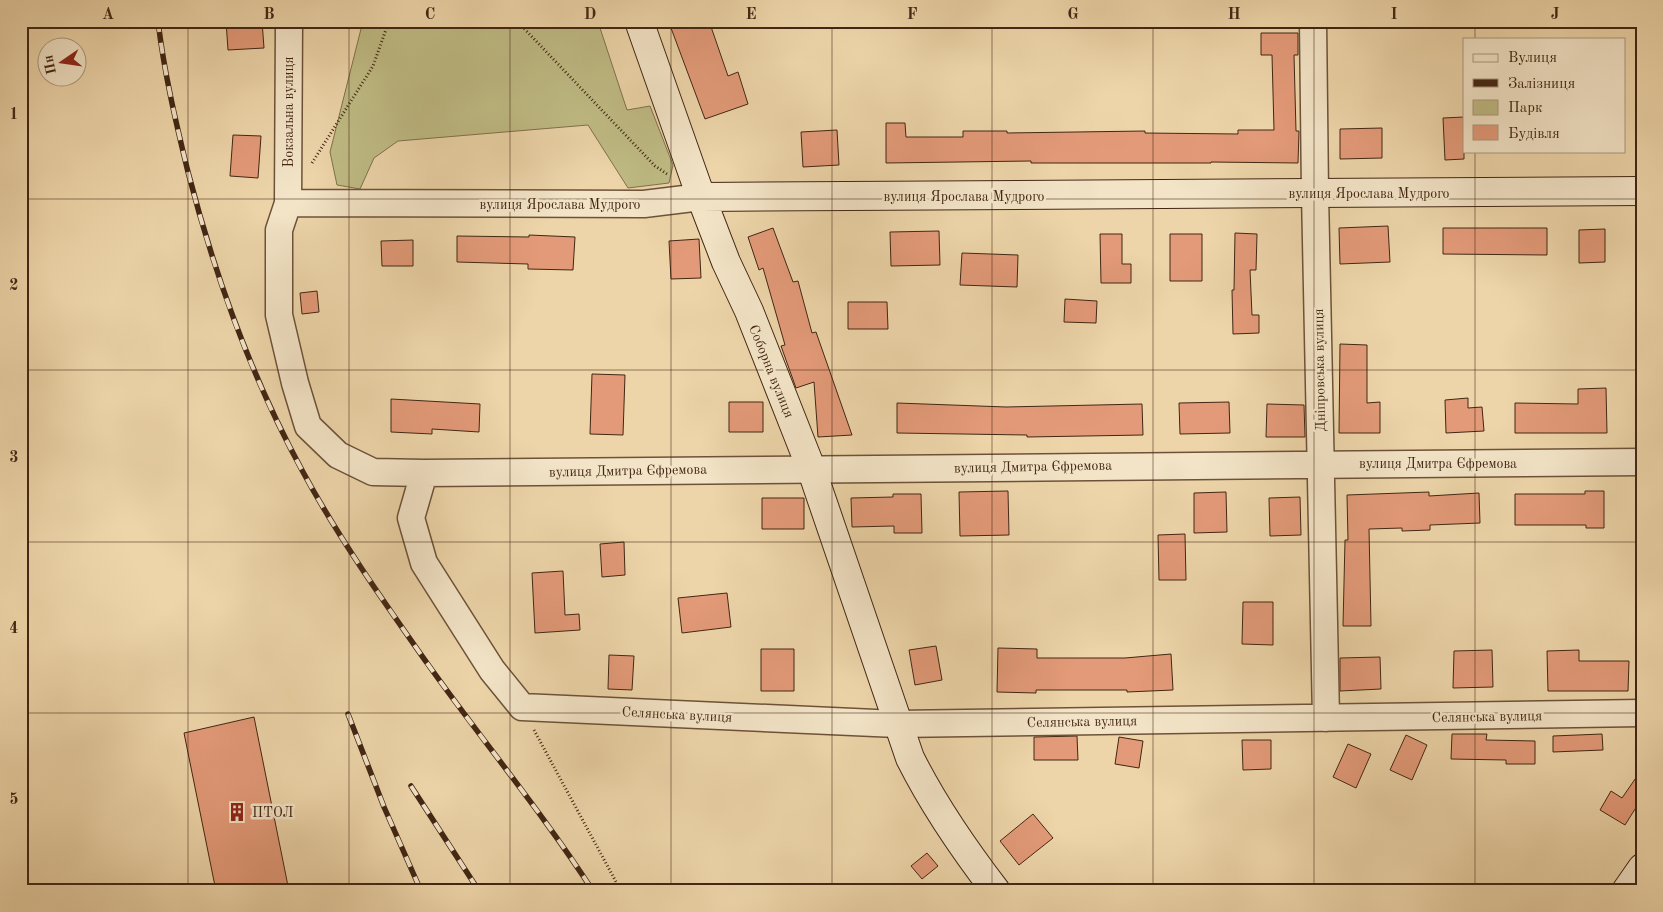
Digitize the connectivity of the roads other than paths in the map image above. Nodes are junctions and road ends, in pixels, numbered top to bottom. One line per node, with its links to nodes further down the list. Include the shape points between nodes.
1 (289, 21): 7 (street, Вокзальна вулиця)
2 (639, 21): 6 (street, Соборна вулиця)
3 (1313, 21): 5 (street, Дніпровська вулиця)
4 (1642, 191): 5 (street, вулиця Ярослава Мудрого)
5 (1315, 193): 6 (street, вулиця Ярослава Мудрого); 9 (street, Дніпровська вулиця)
6 (701, 197): 7 (street, вулиця Ярослава Мудрого, via 644,204); 10 (street, Соборна вулиця)
7 (288, 203): 11 (street, Вокзальна вулиця, via 279,230 278,315 308,426 338,455 373,472)
8 (1642, 462): 9 (street, вулиця Дмитра Єфремова)
9 (1322, 464): 10 (street, вулиця Дмитра Єфремова); 13 (street, Дніпровська вулиця)
10 (811, 468): 11 (street, вулиця Дмитра Єфремова); 14 (street, Соборна вулиця)
11 (424, 473): 14 (street, Селянська вулиця, via 411,518 424,563 492,670 522,707)
12 (1642, 714): 13 (street, Селянська вулиця)
13 (1326, 718): 14 (street, Селянська вулиця)
14 (898, 724): 16 (street, Соборна вулиця, via 925,788 948,826)
15 (1642, 868): 17 (street)
16 (996, 891)
17 (1626, 891)

